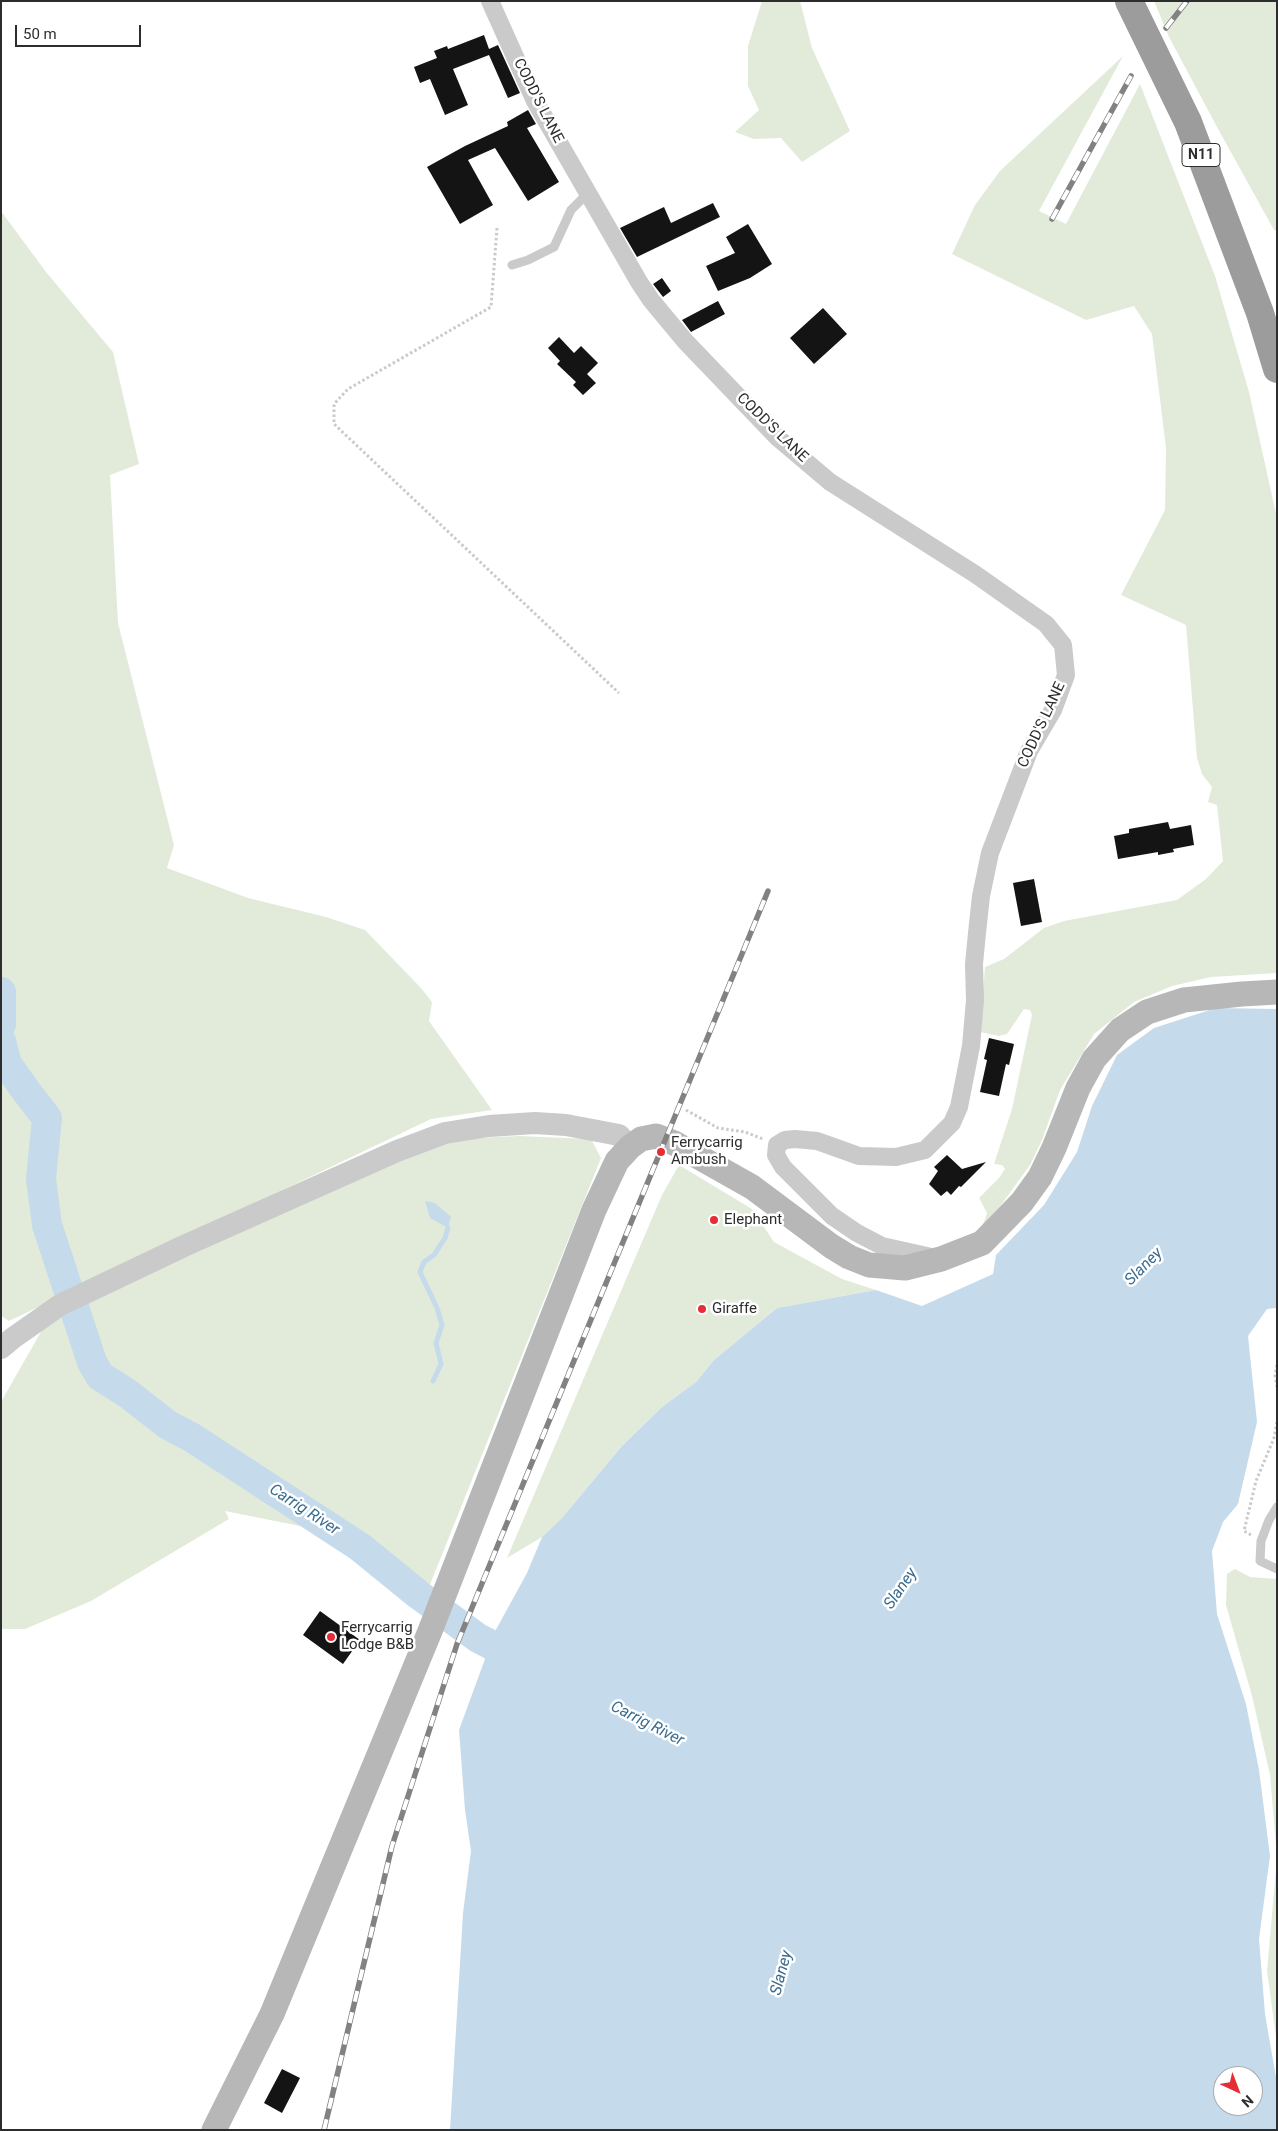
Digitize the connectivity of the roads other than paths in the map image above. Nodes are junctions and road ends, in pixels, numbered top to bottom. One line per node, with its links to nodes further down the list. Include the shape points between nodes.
1 (490, 1): 3 (street, CODD'S LANE, via 535,101)
2 (1129, 1): 5 (highway, N11, via 1188,122)
3 (588, 193): 4 (lane, via 571,210 554,247); 9 (street, CODD'S LANE, via 651,300 685,341 778,438 830,482 975,574 1046,624 1063,645 1066,675 1052,710 1029,751 990,853 977,933 971,1046 959,1107 952,1123 925,1150 896,1157 859,1156 817,1141 795,1139 777,1145 776,1155 783,1167 832,1216 856,1233 882,1246)
4 (512, 265)
5 (1269, 309): 6 (highway, N11)
6 (1277, 369)
7 (1277, 992): 9 (main road, via 1184,1000 1147,1012 1120,1030 1094,1059 1040,1177 1022,1202 982,1243)
8 (630, 1146): 9 (main road, via 641,1139 656,1136 674,1143 752,1187 831,1246 870,1265 905,1268); 10 (street, via 619,1135 566,1125 507,1124 445,1132 192,1242 60,1305); 13 (main road, via 617,1161 594,1210 446,1592 272,2014)
9 (941, 1259)
10 (1, 1348)
11 (1277, 1507): 12 (lane, via 1261,1541 1260,1560)
12 (1277, 1569)
13 (214, 2130)

